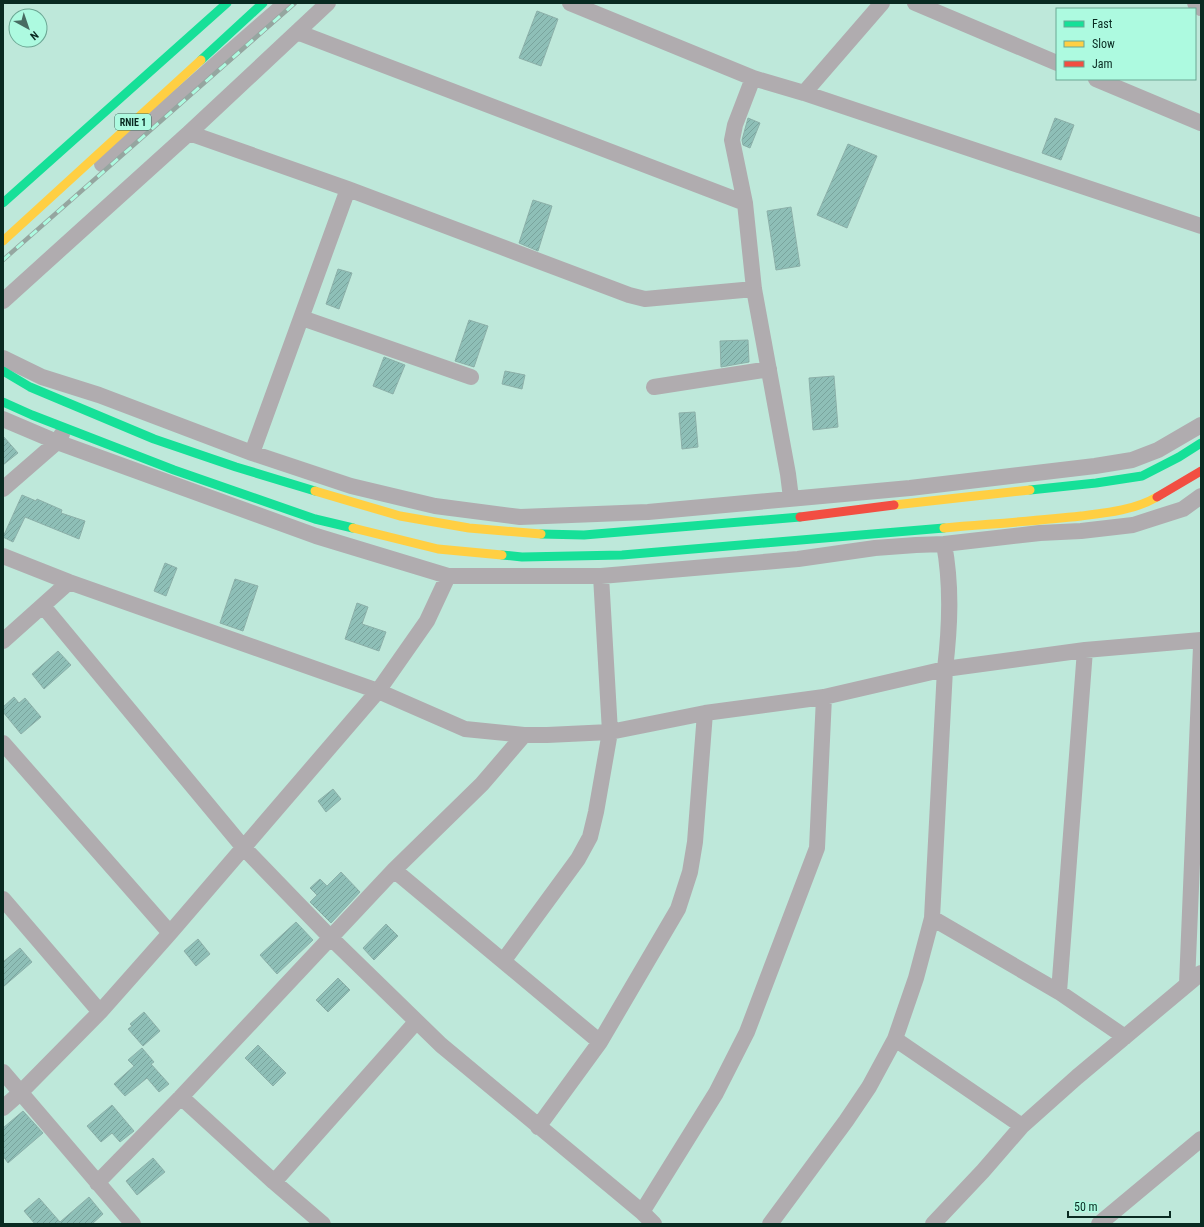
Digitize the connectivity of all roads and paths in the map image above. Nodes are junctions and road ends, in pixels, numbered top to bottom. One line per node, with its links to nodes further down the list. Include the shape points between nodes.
1 (227, 3): 18 (main road, RNIE 1)
2 (263, 3): 21 (main road, RNIE 1)
3 (286, 3): 22 (street)
4 (328, 3): 10 (street)
5 (570, 3): 12 (street)
6 (882, 3): 14 (street)
7 (915, 3): 11 (street)
8 (1194, 3): 9 (street)
9 (1201, 8)
10 (297, 32): 16 (street); 19 (street)
11 (1056, 63)
12 (753, 78): 14 (street); 19 (street, via 732,140)
13 (1098, 80): 15 (street)
14 (804, 94): 20 (street)
15 (1201, 123)
16 (189, 133): 17 (street); 24 (street)
17 (348, 189): 23 (street, via 645,299); 25 (street)
18 (3, 203)
19 (745, 203): 23 (street)
20 (1201, 226)
21 (3, 241)
22 (3, 250)
23 (754, 289): 27 (street)
24 (3, 301)
25 (302, 318): 29 (street); 37 (street)
26 (3, 358): 37 (street, via 42,377 99,395)
27 (769, 369): 30 (street); 41 (street)
28 (3, 371): 36 (main road, via 30,386 154,439 236,467 400,516 469,528 520,533 584,535 787,518 1096,483 1142,476)
29 (471, 377)
30 (654, 387)
31 (3, 402): 34 (main road)
32 (3, 419): 35 (street)
33 (1201, 425): 41 (street, via 1158,450 1132,460 910,488)
34 (67, 428): 35 (street); 38 (main road, via 174,470 315,519 438,549 522,557 622,555 1103,513 1146,503)
35 (57, 442): 39 (street); 44 (street, via 316,536)
36 (1201, 444)
37 (252, 453): 41 (street, via 351,486 434,506 520,517 648,512)
38 (1201, 471)
39 (3, 489)
40 (1201, 496): 42 (street, via 1183,509 1133,525)
41 (791, 498)
42 (944, 544): 45 (street, via 875,548 798,559); 52 (street, via 950,595)
43 (3, 556): 46 (street)
44 (448, 576): 45 (street); 53 (street, via 427,621)
45 (602, 576): 56 (street)
46 (69, 582): 47 (street); 53 (street)
47 (43, 606): 49 (street); 60 (street)
48 (1201, 640): 51 (street)
49 (3, 641)
50 (1201, 646): 59 (street)
51 (1085, 650): 52 (street); 69 (street)
52 (945, 669): 54 (street); 63 (street)
53 (378, 691): 57 (street, via 464,729); 60 (street)
54 (824, 697): 55 (street); 84 (street, via 817,848 747,1032)
55 (705, 713): 56 (street); 74 (street, via 695,842 690,872 678,909)
56 (610, 732): 57 (street); 66 (street, via 590,837 578,859)
57 (524, 735): 61 (street, via 482,784)
58 (3, 743): 64 (street)
59 (1198, 795): 68 (street)
60 (243, 847): 64 (street); 65 (street)
61 (394, 870): 65 (street); 66 (street)
62 (3, 899): 70 (street)
63 (932, 918): 69 (street); 73 (street, via 916,978)
64 (170, 933): 70 (street)
65 (331, 938): 71 (street); 77 (street)
66 (504, 960): 74 (street)
67 (1201, 973): 68 (street)
68 (1187, 984): 72 (street)
69 (1059, 992): 72 (street)
70 (100, 1012): 76 (street)
71 (416, 1022): 80 (street); 82 (street)
72 (1125, 1037): 79 (street)
73 (895, 1039): 79 (street); 87 (street, via 869,1087)
74 (600, 1042): 80 (street)
75 (3, 1072): 76 (street)
76 (20, 1093): 78 (street); 83 (street)
77 (181, 1097): 82 (street); 83 (street)
78 (3, 1108)
79 (1022, 1126): 88 (street)
80 (538, 1127): 84 (street)
81 (1201, 1139): 89 (street)
82 (274, 1182): 86 (street)
83 (97, 1183): 85 (street)
84 (650, 1221)
85 (133, 1224)
86 (323, 1224)
87 (770, 1224)
88 (933, 1224)
89 (1099, 1224)

